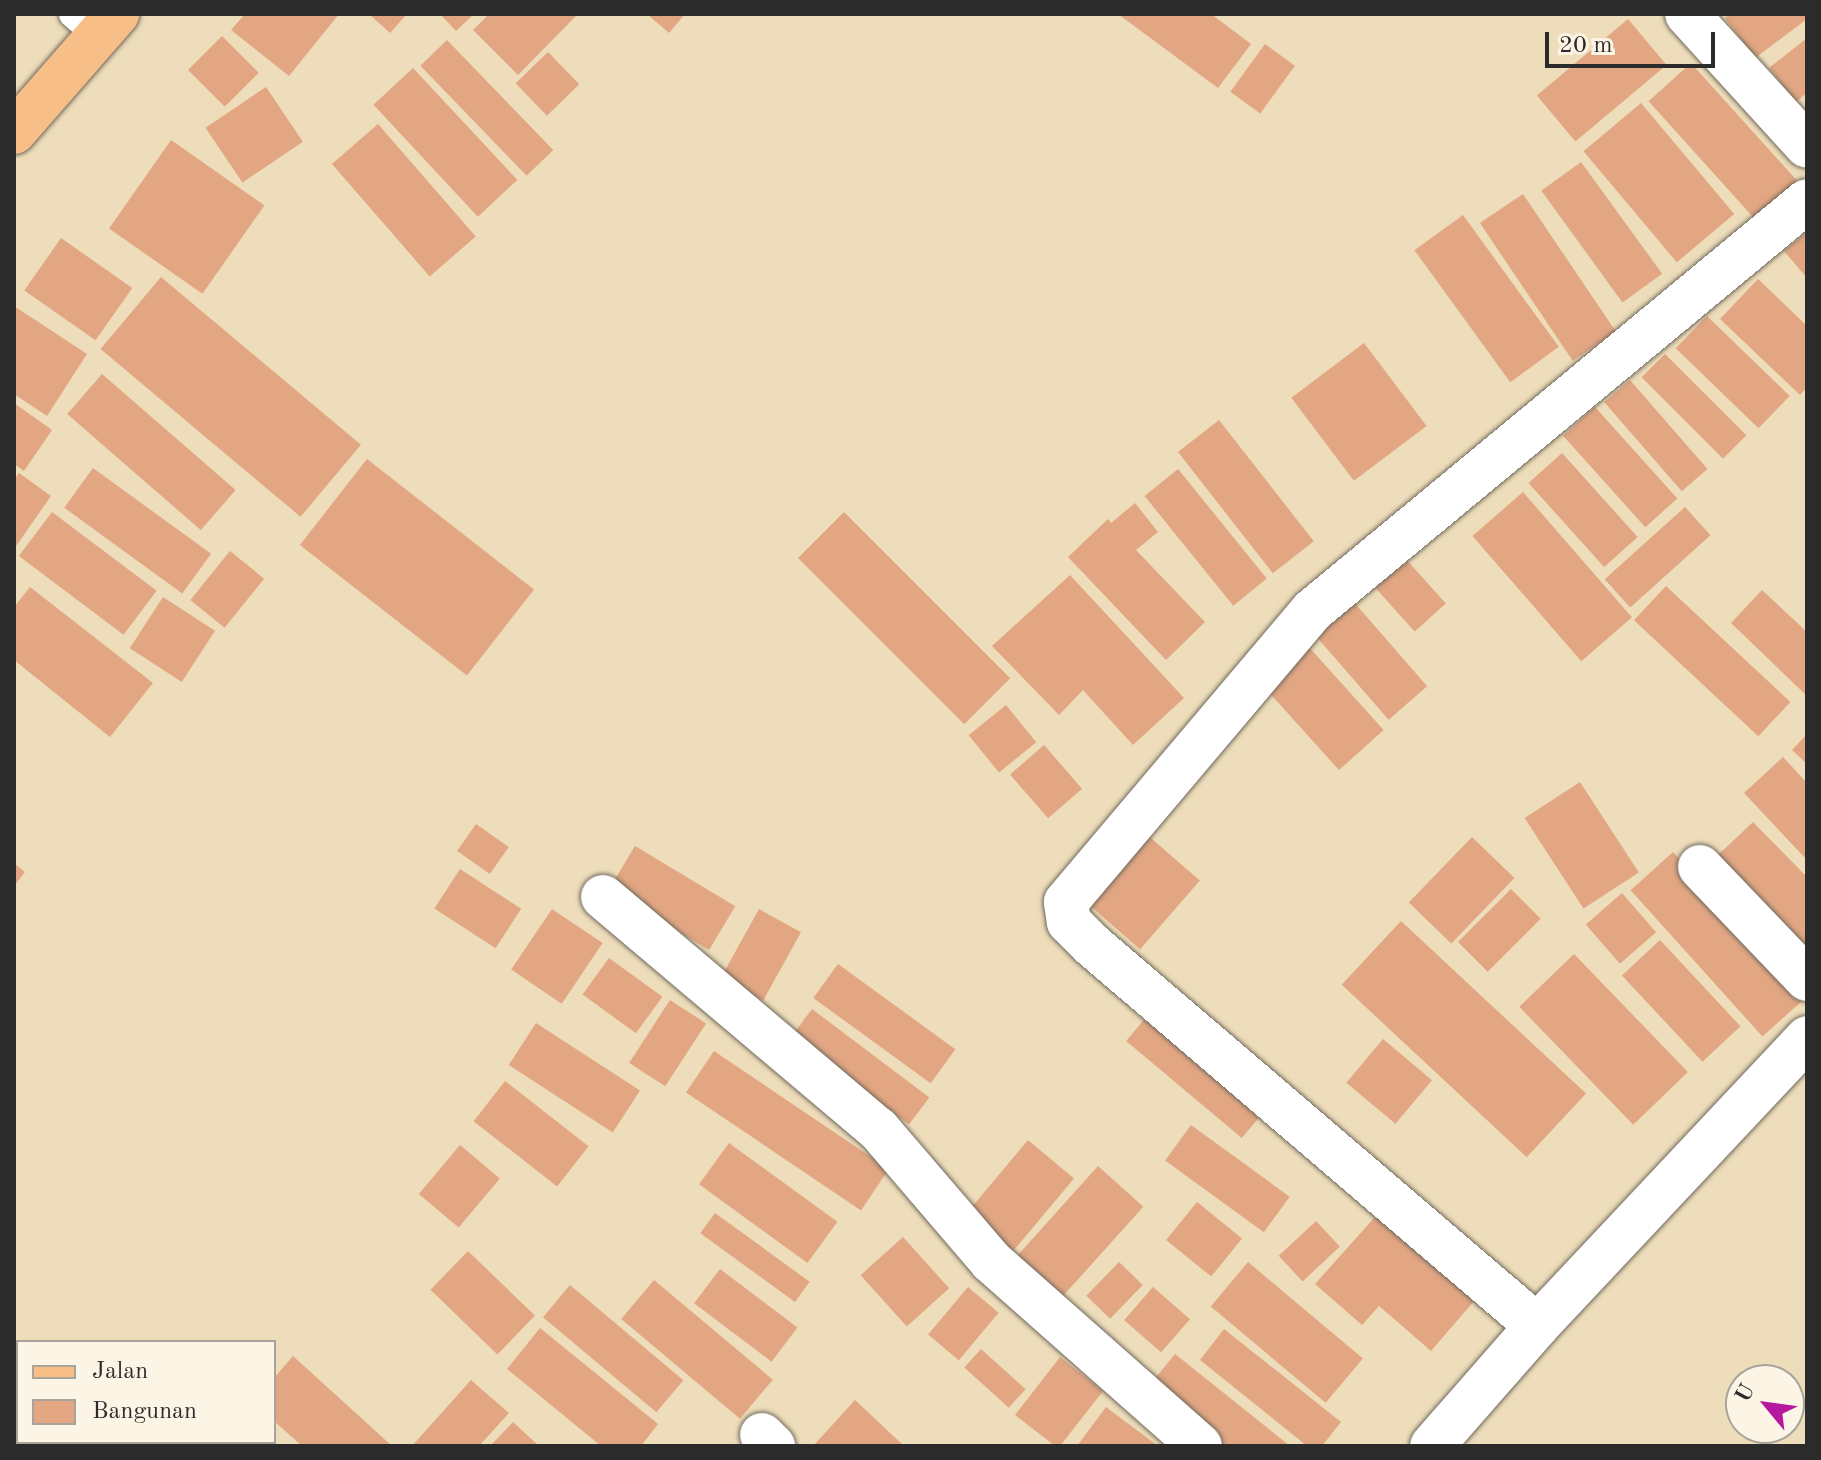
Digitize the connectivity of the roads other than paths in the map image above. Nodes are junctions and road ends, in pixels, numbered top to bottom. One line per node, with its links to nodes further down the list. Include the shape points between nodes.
1 (1687, 14): 4 (street)
2 (96, 21): 3 (main road)
3 (14, 132)
4 (1807, 146)
5 (1807, 201): 10 (street, via 1313,610 1066,902 1069,922 1092,945)
6 (1700, 867): 8 (street)
7 (603, 897): 11 (street, via 878,1129 991,1261)
8 (1807, 979)
9 (1807, 1038): 10 (street)
10 (1537, 1326): 12 (street)
11 (1200, 1446)
12 (1432, 1446)

